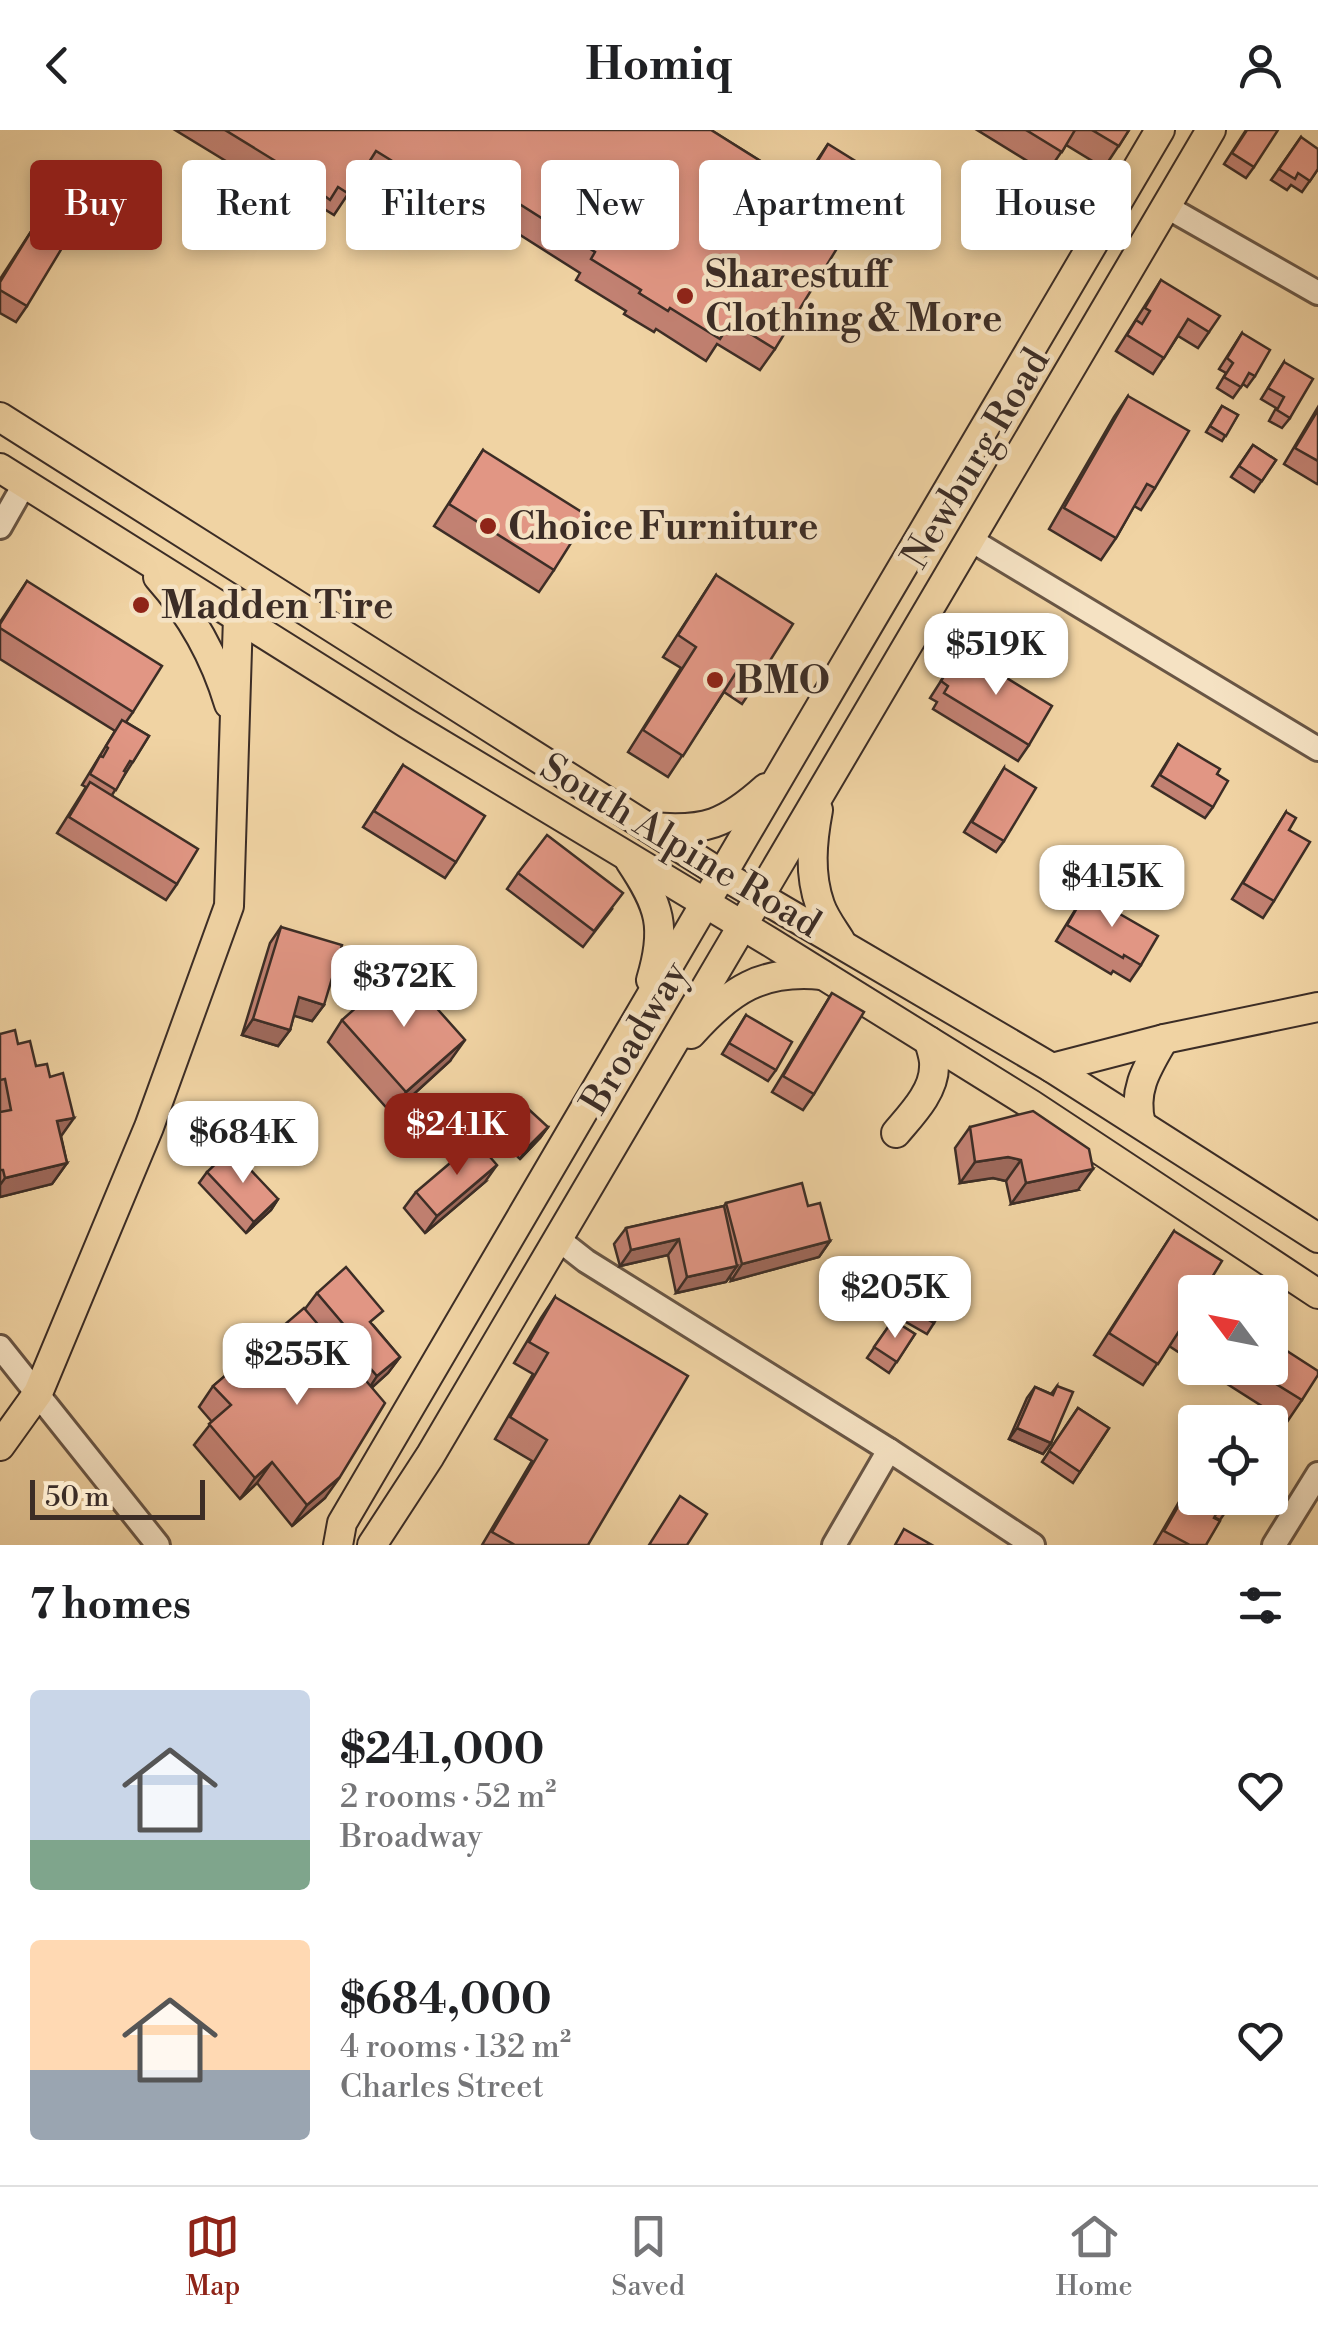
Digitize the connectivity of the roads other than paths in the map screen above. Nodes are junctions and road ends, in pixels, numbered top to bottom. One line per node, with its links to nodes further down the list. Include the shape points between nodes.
1 (1160, 130): 3 (main road, Newburg Road)
2 (1211, 130): 4 (main road, Newburg Road)
3 (1131, 179)
4 (1167, 207): 7 (main road, Newburg Road); 8 (street)
5 (1089, 250): 19 (main road, Newburg Road)
6 (1092, 250): 7 (main road)
7 (1128, 272): 13 (main road, Newburg Road)
8 (1318, 293)
9 (0, 418): 15 (main road, South Alpine Road)
10 (0, 468): 11 (main road, South Alpine Road)
11 (26, 484): 12 (street); 14 (main road, South Alpine Road)
12 (0, 527)
13 (971, 540): 18 (street); 20 (main road, Newburg Road)
14 (136, 554): 16 (main road, South Alpine Road); 17 (main road, via 202,638)
15 (260, 583): 16 (main road); 21 (main road, South Alpine Road)
16 (238, 618): 17 (main road); 22 (main road, South Alpine Road)
17 (235, 720): 41 (main road, via 229,906 150,1126)
18 (1318, 749)
19 (782, 774): 21 (main road, via 738,812 708,826); 23 (main road, Newburg Road)
20 (820, 795): 24 (main road, Newburg Road); 27 (main road, via 812,875 821,908)
21 (645, 826): 23 (main road, South Alpine Road)
22 (627, 856): 25 (main road, South Alpine Road); 30 (main road, via 650,892 660,925)
23 (723, 875): 24 (main road, South Alpine Road); 25 (main road, Newburg Road)
24 (760, 898): 26 (main road, Newburg Road); 27 (main road, South Alpine Road)
25 (706, 904): 26 (main road, South Alpine Road); 30 (main road, Broadway)
26 (743, 926): 28 (main road, South Alpine Road); 34 (main road, Broadway)
27 (844, 945): 33 (main road, South Alpine Road)
28 (824, 976): 32 (main road, South Alpine Road); 34 (main road, via 794,972 760,979 732,995)
29 (1318, 1007): 31 (main road)
30 (644, 1008): 46 (main road, Broadway, via 342,1523)
31 (1164, 1039): 33 (main road); 35 (main road, via 1140,1090)
32 (929, 1041): 36 (main road, via 930,1084); 39 (main road, South Alpine Road)
33 (1052, 1068): 35 (main road, South Alpine Road)
34 (654, 1076): 38 (main road, Broadway)
35 (1141, 1124): 37 (main road, South Alpine Road)
36 (896, 1133)
37 (1318, 1238)
38 (558, 1239): 43 (street); 47 (main road, Broadway)
39 (1318, 1294)
40 (0, 1347): 41 (street)
41 (38, 1392): 42 (main road); 45 (street)
42 (0, 1446)
43 (889, 1450): 48 (street); 49 (street)
44 (1318, 1474): 50 (street)
45 (158, 1545)
46 (338, 1545)
47 (372, 1545)
48 (834, 1545)
49 (1033, 1545)
50 (1274, 1545)

